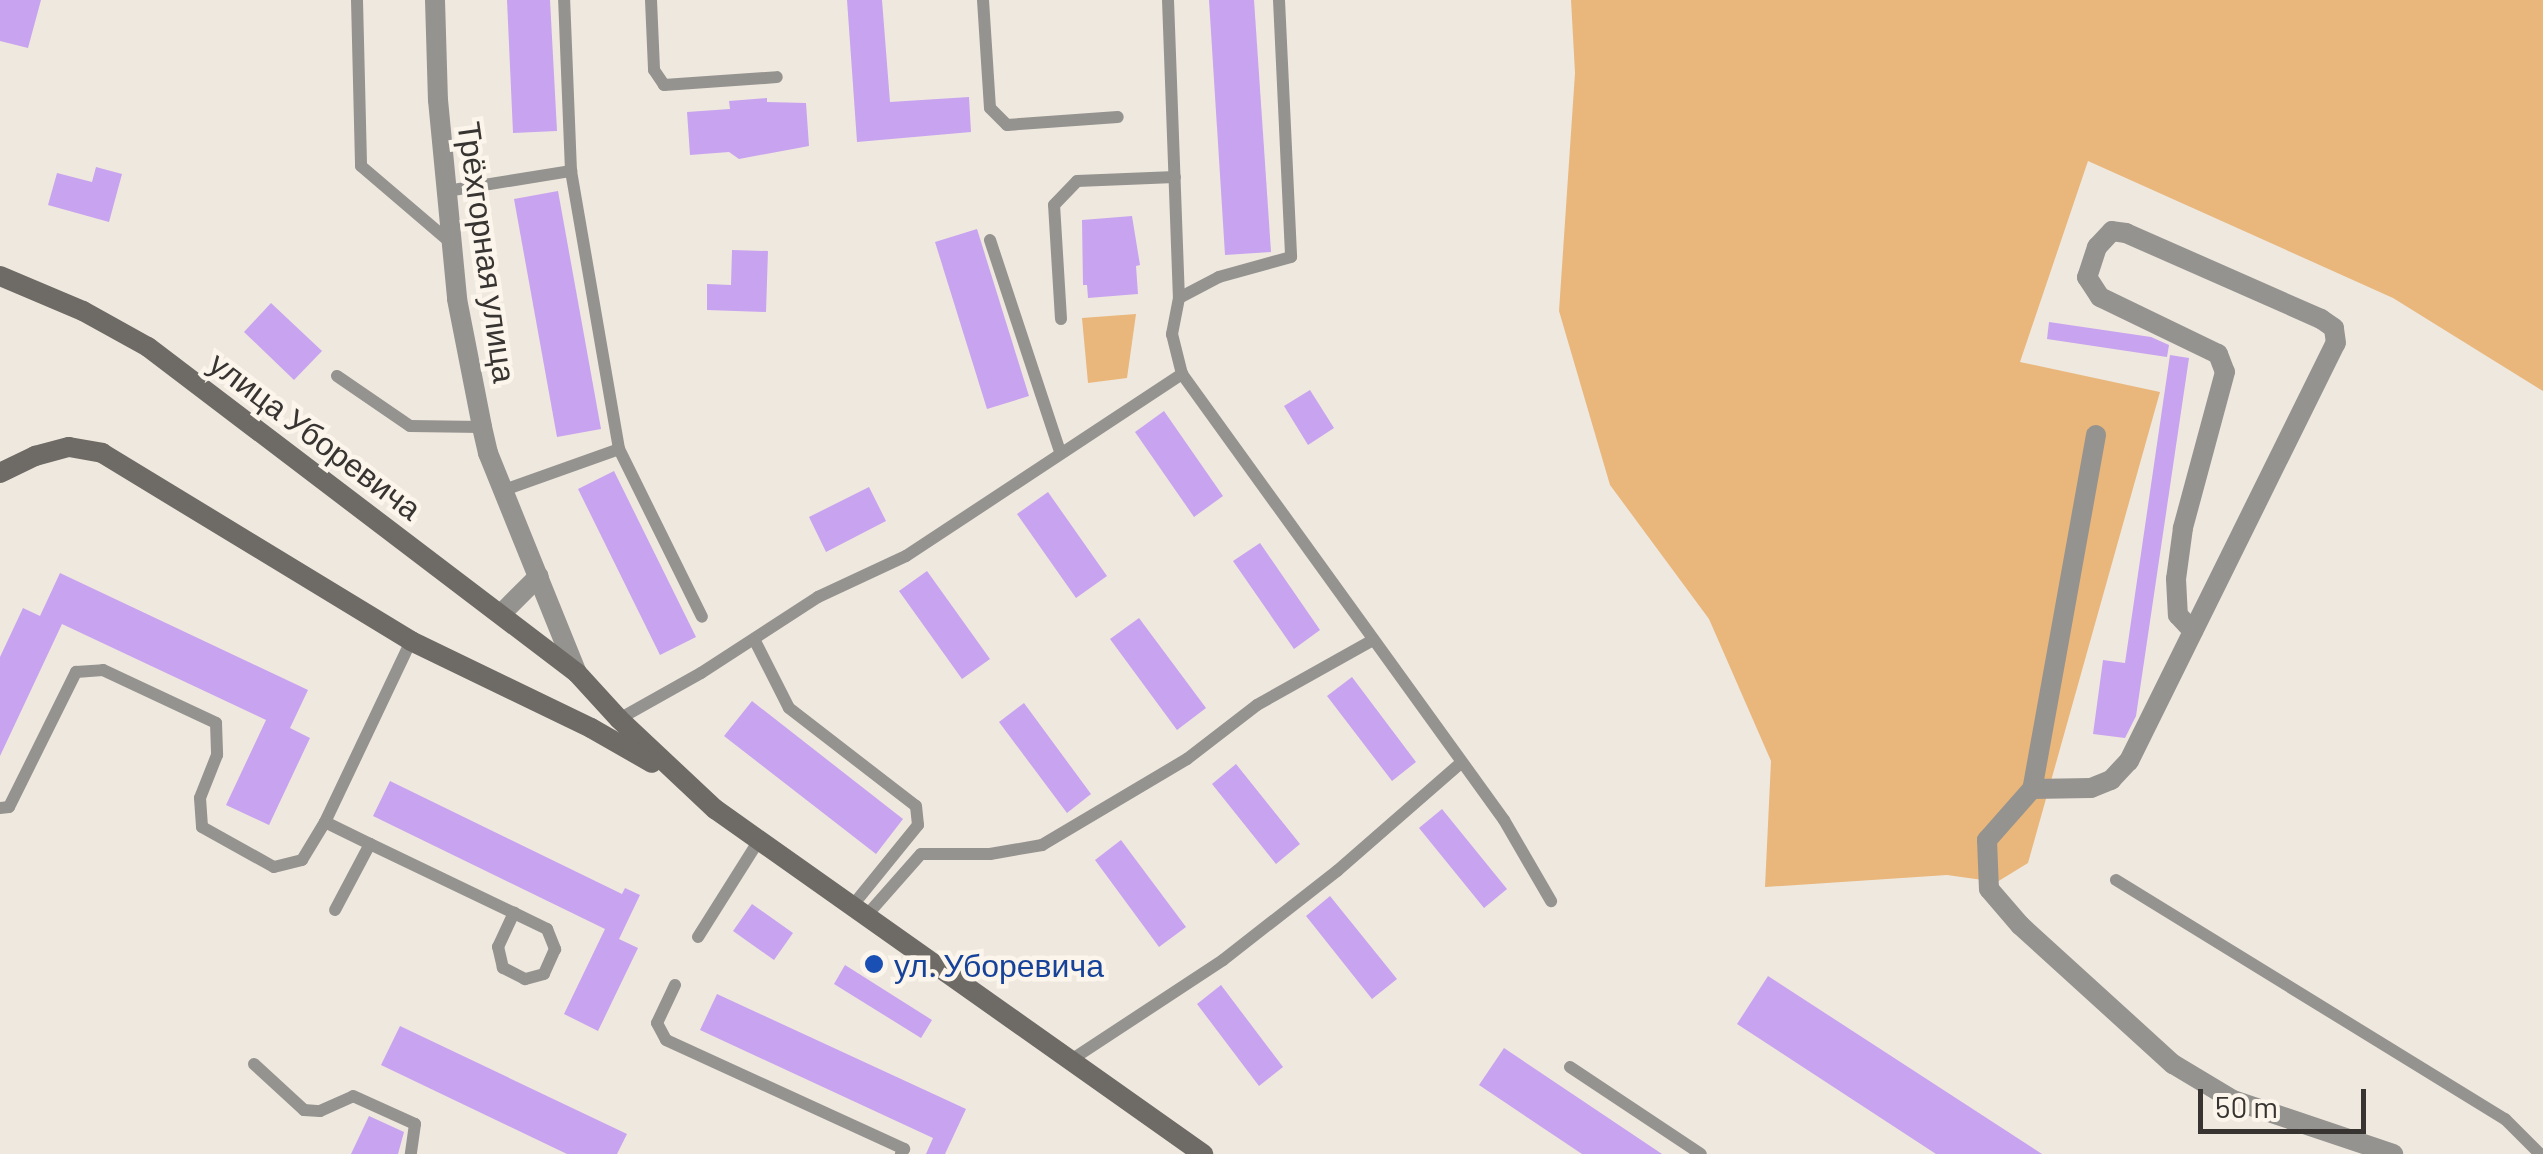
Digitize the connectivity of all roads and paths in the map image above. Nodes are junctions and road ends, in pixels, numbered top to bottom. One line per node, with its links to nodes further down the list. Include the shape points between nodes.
1 (357, 0): 14 (lane, via 361,166)
2 (435, 0): 12 (street, Трёхгорная улица)
3 (564, 0): 10 (lane)
4 (651, 0): 8 (lane, via 654,70 664,84)
5 (983, 0): 9 (lane, via 990,108 1007,125)
6 (1168, 0): 11 (lane)
7 (1280, 0): 16 (lane, via 1291,257 1219,276)
8 (777, 77)
9 (1118, 117)
10 (572, 170): 12 (lane); 22 (lane)
11 (1174, 177): 16 (lane); 17 (lane, via 1077,181 1054,205)
12 (446, 191): 14 (street, Трёхгорная улица)
13 (990, 240): 23 (lane)
14 (451, 243): 20 (street, Трёхгорная улица)
15 (0, 276): 27 (main road, улица Уборевича, via 148,347)
16 (1179, 298): 18 (lane, via 1172,334)
17 (1061, 319)
18 (1182, 374): 23 (lane); 31 (lane)
19 (337, 376): 20 (lane, via 410,426)
20 (482, 426): 25 (street, Трёхгорная улица)
21 (2096, 436): 37 (street)
22 (619, 449): 25 (lane); 28 (lane)
23 (1060, 452): 30 (lane, via 906,556 818,597)
24 (0, 473): 32 (main road, via 69,447 102,453)
25 (504, 490): 26 (street, Трёхгорная улица)
26 (539, 576): 27 (street); 33 (street, Трёхгорная улица)
27 (502, 614): 33 (main road, улица Уборевича)
28 (702, 617)
29 (2193, 630): 29 (street, via 2326,371 2334,328 2112,231 2097,247 2087,277 2100,297 2218,354 2226,372 2181,545 2178,615); 37 (street, via 2129,761 2111,780 2092,788)
30 (754, 639): 34 (lane); 45 (lane, via 789,708 916,806 918,826)
31 (1373, 640): 35 (lane); 45 (lane, via 1256,705 1187,759 1042,844 990,854 920,854)
32 (411, 641): 36 (main road, via 592,728); 39 (lane)
33 (577, 673): 34 (main road, улица Уборевича)
34 (619, 719): 36 (main road, улица Уборевича)
35 (1461, 763): 43 (lane); 49 (lane, via 1338,872 1223,960)
36 (684, 782): 40 (main road)
37 (2032, 789): 56 (street, via 1988,840 1988,889 2020,925 2173,1064 2233,1100)
38 (0, 808): 39 (lane, via 9,807 76,672 104,670 216,723 218,756 200,798 202,827 274,867 302,860)
39 (325, 822): 41 (lane)
40 (760, 840): 45 (main road); 47 (lane)
41 (370, 844): 44 (lane); 46 (lane)
42 (2116, 880): 57 (lane, via 2505,1119)
43 (1551, 900)
44 (334, 910)
45 (860, 910): 49 (main road)
46 (514, 913): 46 (lane, via 547,929 555,949 544,974 525,979 503,968 498,947)
47 (698, 937)
48 (675, 985): 53 (lane, via 657,1023 666,1040 904,1149)
49 (1071, 1060): 54 (main road)
50 (254, 1064): 52 (lane, via 304,1110 320,1112 353,1096 415,1124)
51 (1570, 1066): 55 (lane)
52 (411, 1154)
53 (902, 1154)
54 (1203, 1154)
55 (1701, 1154)
56 (2393, 1154)
57 (2540, 1154)

